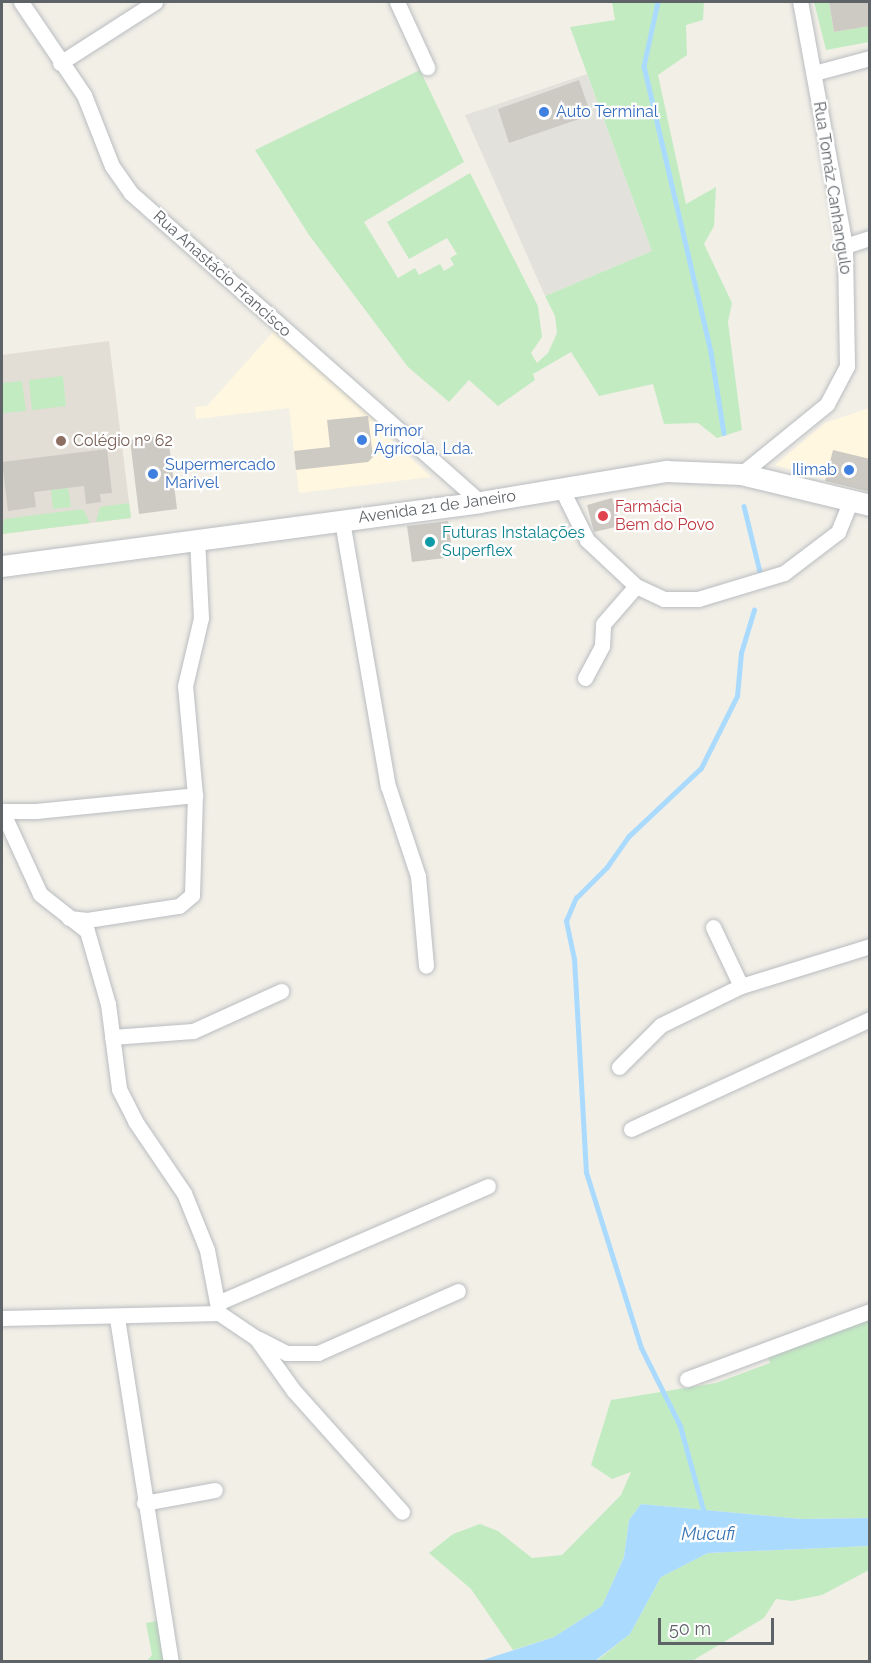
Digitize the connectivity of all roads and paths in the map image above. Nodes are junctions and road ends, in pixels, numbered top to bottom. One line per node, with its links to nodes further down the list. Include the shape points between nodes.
1 (21, 2): 6 (street, Rua Anastácio Francisco)
2 (155, 2): 6 (street)
3 (396, 2): 7 (street)
4 (800, 2): 8 (street, Rua Tomáz Canhangulo)
5 (870, 58): 8 (street)
6 (60, 63): 13 (street, Rua Anastácio Francisco, via 84,95 112,166 131,193)
7 (427, 67)
8 (814, 73): 10 (street, Rua Tomáz Canhangulo)
9 (870, 238): 10 (street)
10 (845, 246): 11 (street, Rua Tomáz Canhangulo, via 849,337 840,387 827,404)
11 (741, 474): 12 (main road, Avenida 21 de Janeiro, via 666,471); 14 (main road, Avenida 21 de Janeiro)
12 (562, 490): 13 (main road, Avenida 21 de Janeiro); 18 (street, via 587,540)
13 (480, 502): 15 (main road, Avenida 21 de Janeiro)
14 (860, 503): 18 (street, via 838,532 798,565 767,581 698,599 664,599)
15 (342, 521): 16 (main road, Avenida 21 de Janeiro); 25 (street, via 388,786 418,876)
16 (197, 540): 17 (main road, Avenida 21 de Janeiro); 20 (street, via 201,618 185,686)
17 (2, 566)
18 (636, 586): 19 (street, via 603,624 602,646)
19 (585, 678)
20 (195, 795): 21 (street); 22 (street, via 192,895 179,906 87,920)
21 (2, 811): 22 (street, via 40,894)
22 (69, 918): 29 (street, via 87,931)
23 (713, 927): 26 (street)
24 (870, 946): 26 (street)
25 (426, 966)
26 (741, 986): 30 (street, via 661,1025)
27 (281, 992): 29 (street, via 193,1031)
28 (870, 1019): 31 (street)
29 (112, 1037): 34 (street, via 119,1089 135,1121 184,1194 207,1250)
30 (619, 1067)
31 (631, 1129)
32 (488, 1186): 34 (street)
33 (458, 1291): 38 (street, via 318,1353 286,1353)
34 (220, 1308): 37 (street); 38 (street)
35 (870, 1311): 39 (street)
36 (2, 1318): 37 (street)
37 (117, 1318): 41 (street)
38 (256, 1338): 42 (street, via 294,1391)
39 (687, 1379)
40 (215, 1490): 41 (street)
41 (144, 1503): 43 (street)
42 (402, 1512)
43 (171, 1662)

